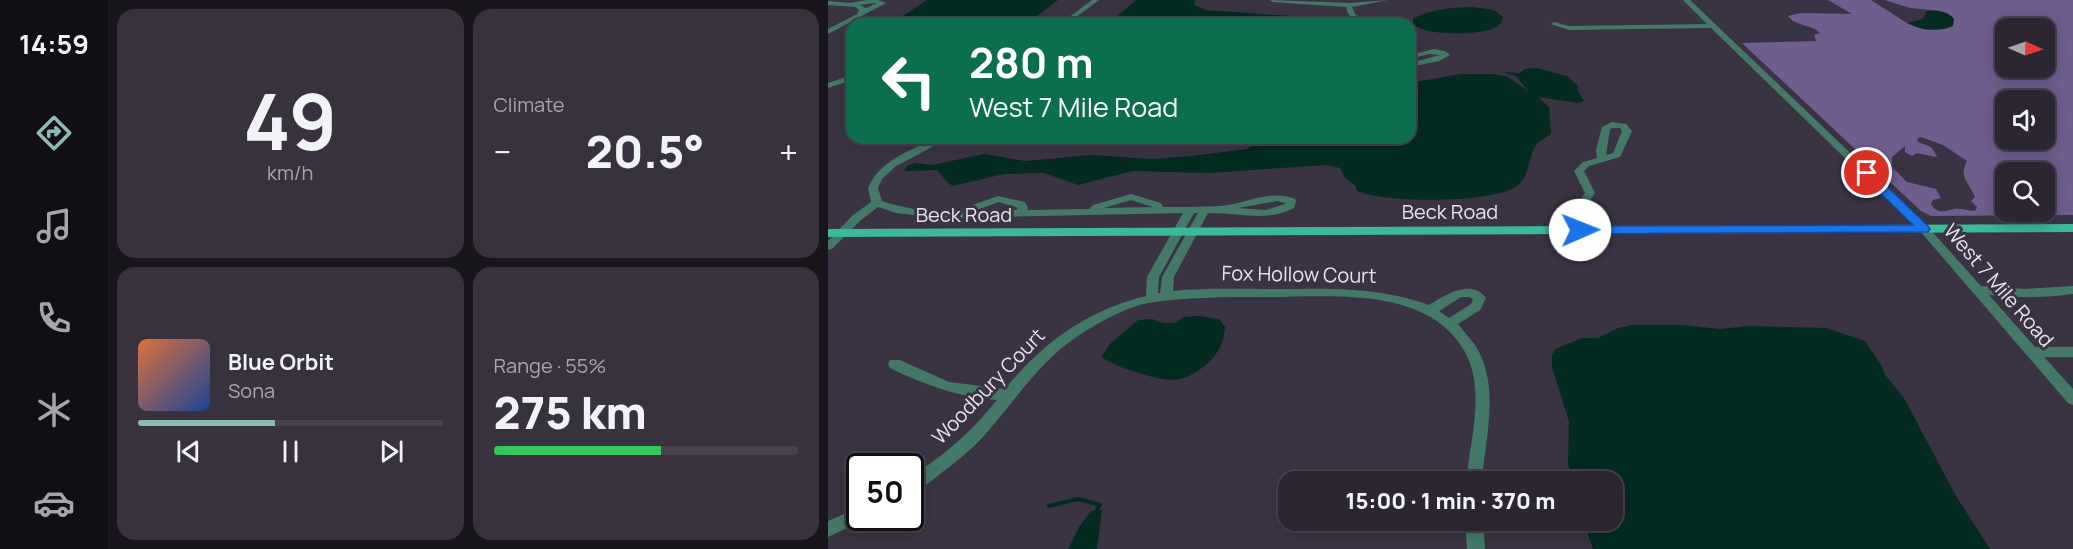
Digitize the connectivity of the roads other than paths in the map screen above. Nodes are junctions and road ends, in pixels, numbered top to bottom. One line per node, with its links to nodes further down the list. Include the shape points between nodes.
1 (1096, 0): 11 (street)
2 (1273, 0): 8 (street)
3 (1373, 0): 8 (street)
4 (1386, 0): 8 (street)
5 (1686, 0): 15 (street, West 7 Mile Road)
6 (828, 3): 7 (street)
7 (851, 4): 9 (street); 9 (street, via 883,3)
8 (1350, 5): 12 (street, via 1349,11)
9 (862, 9): 10 (street)
10 (852, 18)
11 (1071, 18)
12 (1357, 18)
13 (846, 23): 16 (street)
14 (1554, 24): 15 (street, via 1569,28)
15 (1712, 26): 28 (street, West 7 Mile Road)
16 (828, 32)
17 (1416, 55): 18 (street, via 1433,51 1446,55)
18 (1416, 64)
19 (846, 79): 20 (street)
20 (828, 86)
21 (929, 144): 23 (street, via 879,176 873,188)
22 (1602, 159): 29 (street, via 1582,166 1579,171 1590,194 1577,212)
23 (877, 203): 26 (street, via 911,212 959,215); 31 (street, via 875,210)
24 (1205, 209): 25 (street); 26 (street); 32 (street)
25 (1223, 209): 25 (street, via 1279,211 1290,206 1291,201 1276,197)
26 (1190, 210): 32 (street)
27 (2073, 228): 28 (main road, Beck Road)
28 (1924, 229): 29 (main road, Beck Road); 34 (street, West 7 Mile Road)
29 (1580, 230): 32 (main road, Beck Road)
30 (828, 233): 31 (main road, Beck Road)
31 (843, 233): 32 (main road, Beck Road); 33 (street)
32 (1184, 233): 36 (street, via 1154,277)
33 (828, 247)
34 (1976, 289): 35 (street, via 2021,294); 39 (street, West 7 Mile Road)
35 (2073, 290)
36 (1159, 298): 37 (street, Fox Hollow Court, via 1199,293 1363,293 1398,299); 42 (street, Woodbury Court, via 1114,311 1072,332 1038,360)
37 (1429, 311): 38 (street, Fox Hollow Court); 38 (street, via 1458,294 1476,294 1480,298 1476,307)
38 (1448, 324): 44 (street, Fox Hollow Court, via 1470,349 1480,377 1482,396)
39 (2031, 352): 40 (street); 43 (street, West 7 Mile Road)
40 (2073, 352)
41 (895, 364): 42 (street, via 950,389)
42 (1008, 395): 45 (street, Woodbury Court, via 972,438)
43 (2073, 399)
44 (1475, 471)
45 (924, 476)
46 (846, 521): 47 (street)
47 (828, 529)
48 (1475, 531): 49 (street)
49 (1476, 549)

